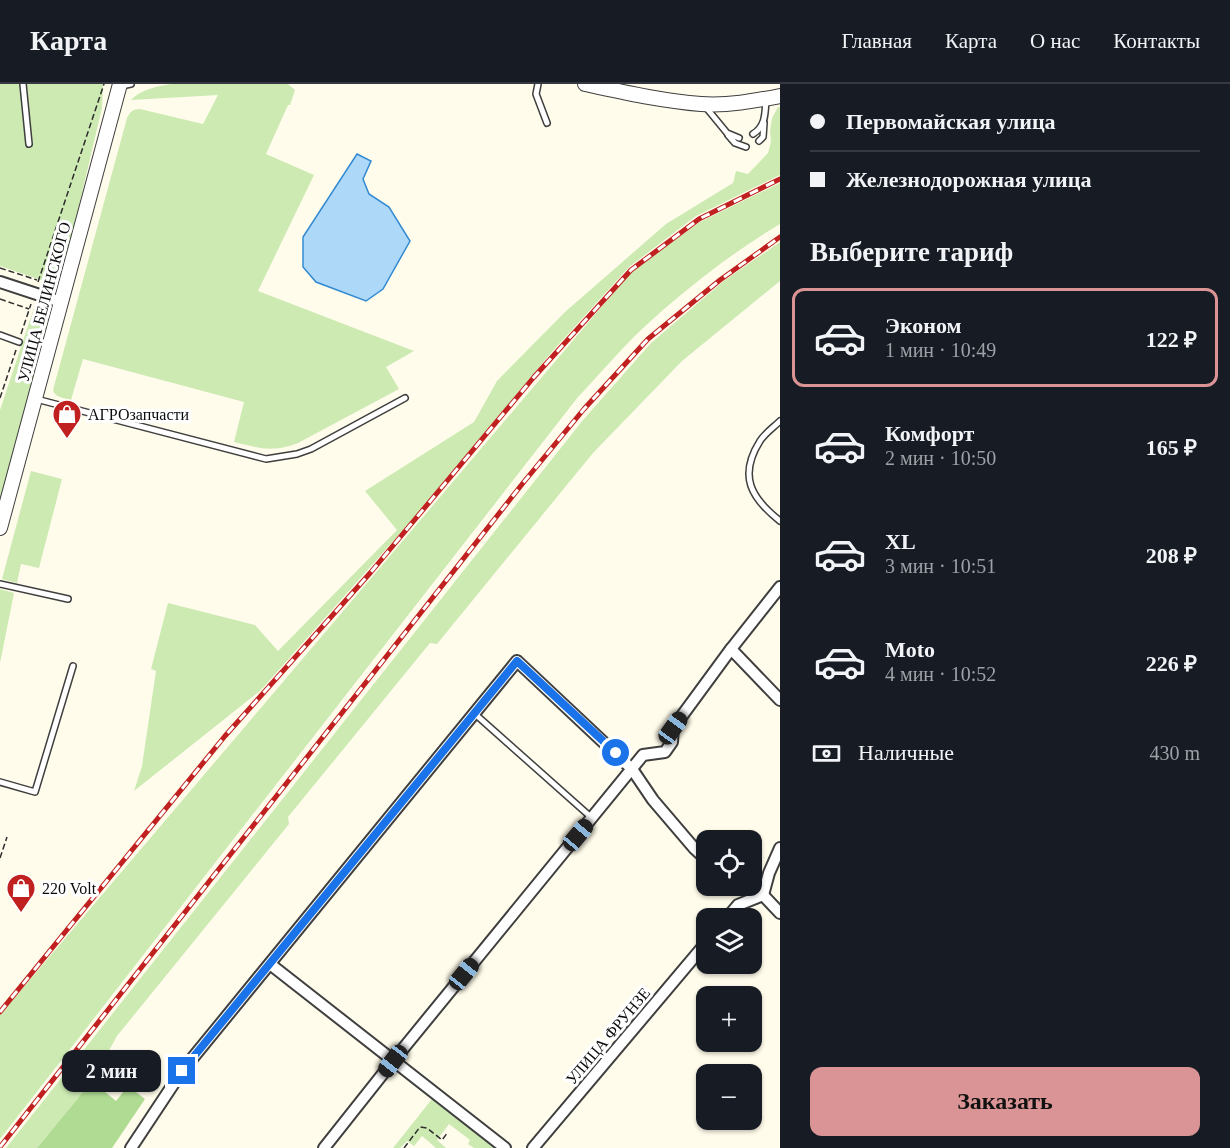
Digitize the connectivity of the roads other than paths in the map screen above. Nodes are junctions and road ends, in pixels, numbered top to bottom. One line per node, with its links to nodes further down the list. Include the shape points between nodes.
1 (23, 84): 13 (lane)
2 (538, 84): 8 (lane, via 536,94)
3 (585, 84): 6 (street)
4 (123, 85): 16 (street, УЛИЦА БЕЛИНСКОГО)
5 (773, 98): 6 (street); 7 (lane)
6 (703, 104): 9 (lane)
7 (765, 121): 10 (lane); 12 (lane)
8 (547, 123)
9 (727, 133): 11 (lane); 14 (lane)
10 (753, 134)
11 (739, 138)
12 (759, 141)
13 (29, 144)
14 (746, 147)
15 (0, 282): 16 (street)
16 (61, 302): 20 (street, УЛИЦА БЕЛИНСКОГО)
17 (0, 335): 18 (lane)
18 (19, 342)
19 (405, 398): 20 (lane, via 311,449 266,459)
20 (35, 399): 23 (street, УЛИЦА БЕЛИНСКОГО)
21 (780, 421): 22 (lane, via 761,439 749,463 750,485 763,507)
22 (780, 521)
23 (0, 528)
24 (0, 584): 26 (lane)
25 (780, 587): 27 (street)
26 (68, 599)
27 (731, 649): 29 (street); 31 (street, via 673,728 672,742 665,752 643,755)
28 (73, 666): 32 (lane, via 35,792)
29 (780, 700)
30 (475, 714): 31 (street, via 517,661); 33 (lane); 40 (street)
31 (632, 769): 33 (street); 35 (street)
32 (0, 782)
33 (592, 818): 41 (street)
34 (780, 848): 36 (street)
35 (696, 850)
36 (763, 895): 37 (street); 38 (street)
37 (735, 908)
38 (780, 913)
39 (696, 955): 45 (street, УЛИЦА ФРУНЗЕ)
40 (270, 964): 41 (street); 42 (street, via 182,1071)
41 (393, 1061): 43 (street); 44 (street)
42 (131, 1148)
43 (324, 1148)
44 (505, 1148)
45 (533, 1148)

